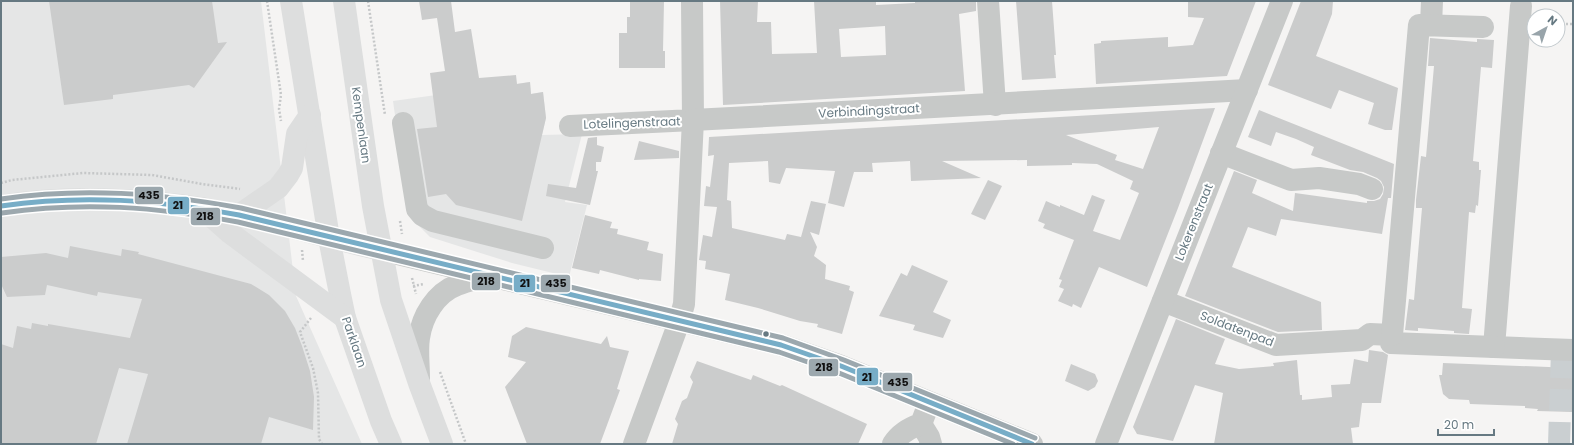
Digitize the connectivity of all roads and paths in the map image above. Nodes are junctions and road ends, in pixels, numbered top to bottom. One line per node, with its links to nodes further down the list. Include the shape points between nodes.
1 (267, 1): 16 (path, via 281,95)
2 (291, 1): 13 (main road)
3 (344, 1): 25 (main road, Kempenlaan)
4 (692, 1): 14 (street, Lotelingenstraat)
5 (988, 1): 12 (street)
6 (1282, 1): 11 (street, Lokerenstraat)
7 (1432, 1): 9 (street)
8 (1521, 6): 32 (street)
9 (1431, 25): 10 (street); 31 (street, via 1419,25)
10 (1483, 27)
11 (1246, 90): 12 (street, Verbindingstraat); 18 (street, Lokerenstraat)
12 (995, 105): 14 (street, Verbindingstraat)
13 (310, 115): 22 (main road, via 297,134 292,168 288,175 278,188); 23 (main road)
14 (694, 120): 17 (street, Lotelingenstraat); 30 (street, via 684,304)
15 (403, 123): 24 (street, via 417,208 422,215 433,221)
16 (281, 124)
17 (570, 126)
18 (1221, 153): 19 (street, via 1291,180 1320,178 1359,184); 27 (street, Lokerenstraat)
19 (1372, 189)
20 (1, 206): 21 (main road, via 64,200 136,200)
21 (202, 208): 22 (main road); 29 (main road, via 230,233)
22 (239, 216): 23 (main road)
23 (329, 238): 25 (main road); 29 (main road, Parklaan)
24 (543, 248)
25 (381, 250): 26 (street); 34 (main road, via 391,300)
26 (489, 276): 30 (street); 34 (street, via 457,284 435,300 424,319 419,338)
27 (1163, 300): 31 (street, Soldatenpad, via 1276,345 1362,340 1370,334); 44 (street, Lokerenstraat)
28 (313, 315): 37 (path, via 300,332 313,368 318,393 319,439)
29 (345, 318): 38 (main road, Parklaan)
30 (679, 322): 35 (street, via 780,345 841,366); 40 (street)
31 (1392, 335): 32 (street, via 1391,343)
32 (1494, 347): 33 (street)
33 (1573, 350)
34 (419, 383): 39 (main road)
35 (929, 403): 36 (street); 43 (street)
36 (921, 424): 41 (street, via 909,428); 42 (street)
37 (322, 444)
38 (391, 444)
39 (442, 444)
40 (634, 444)
41 (893, 444)
42 (931, 444)
43 (1032, 444)
44 (1106, 444)

